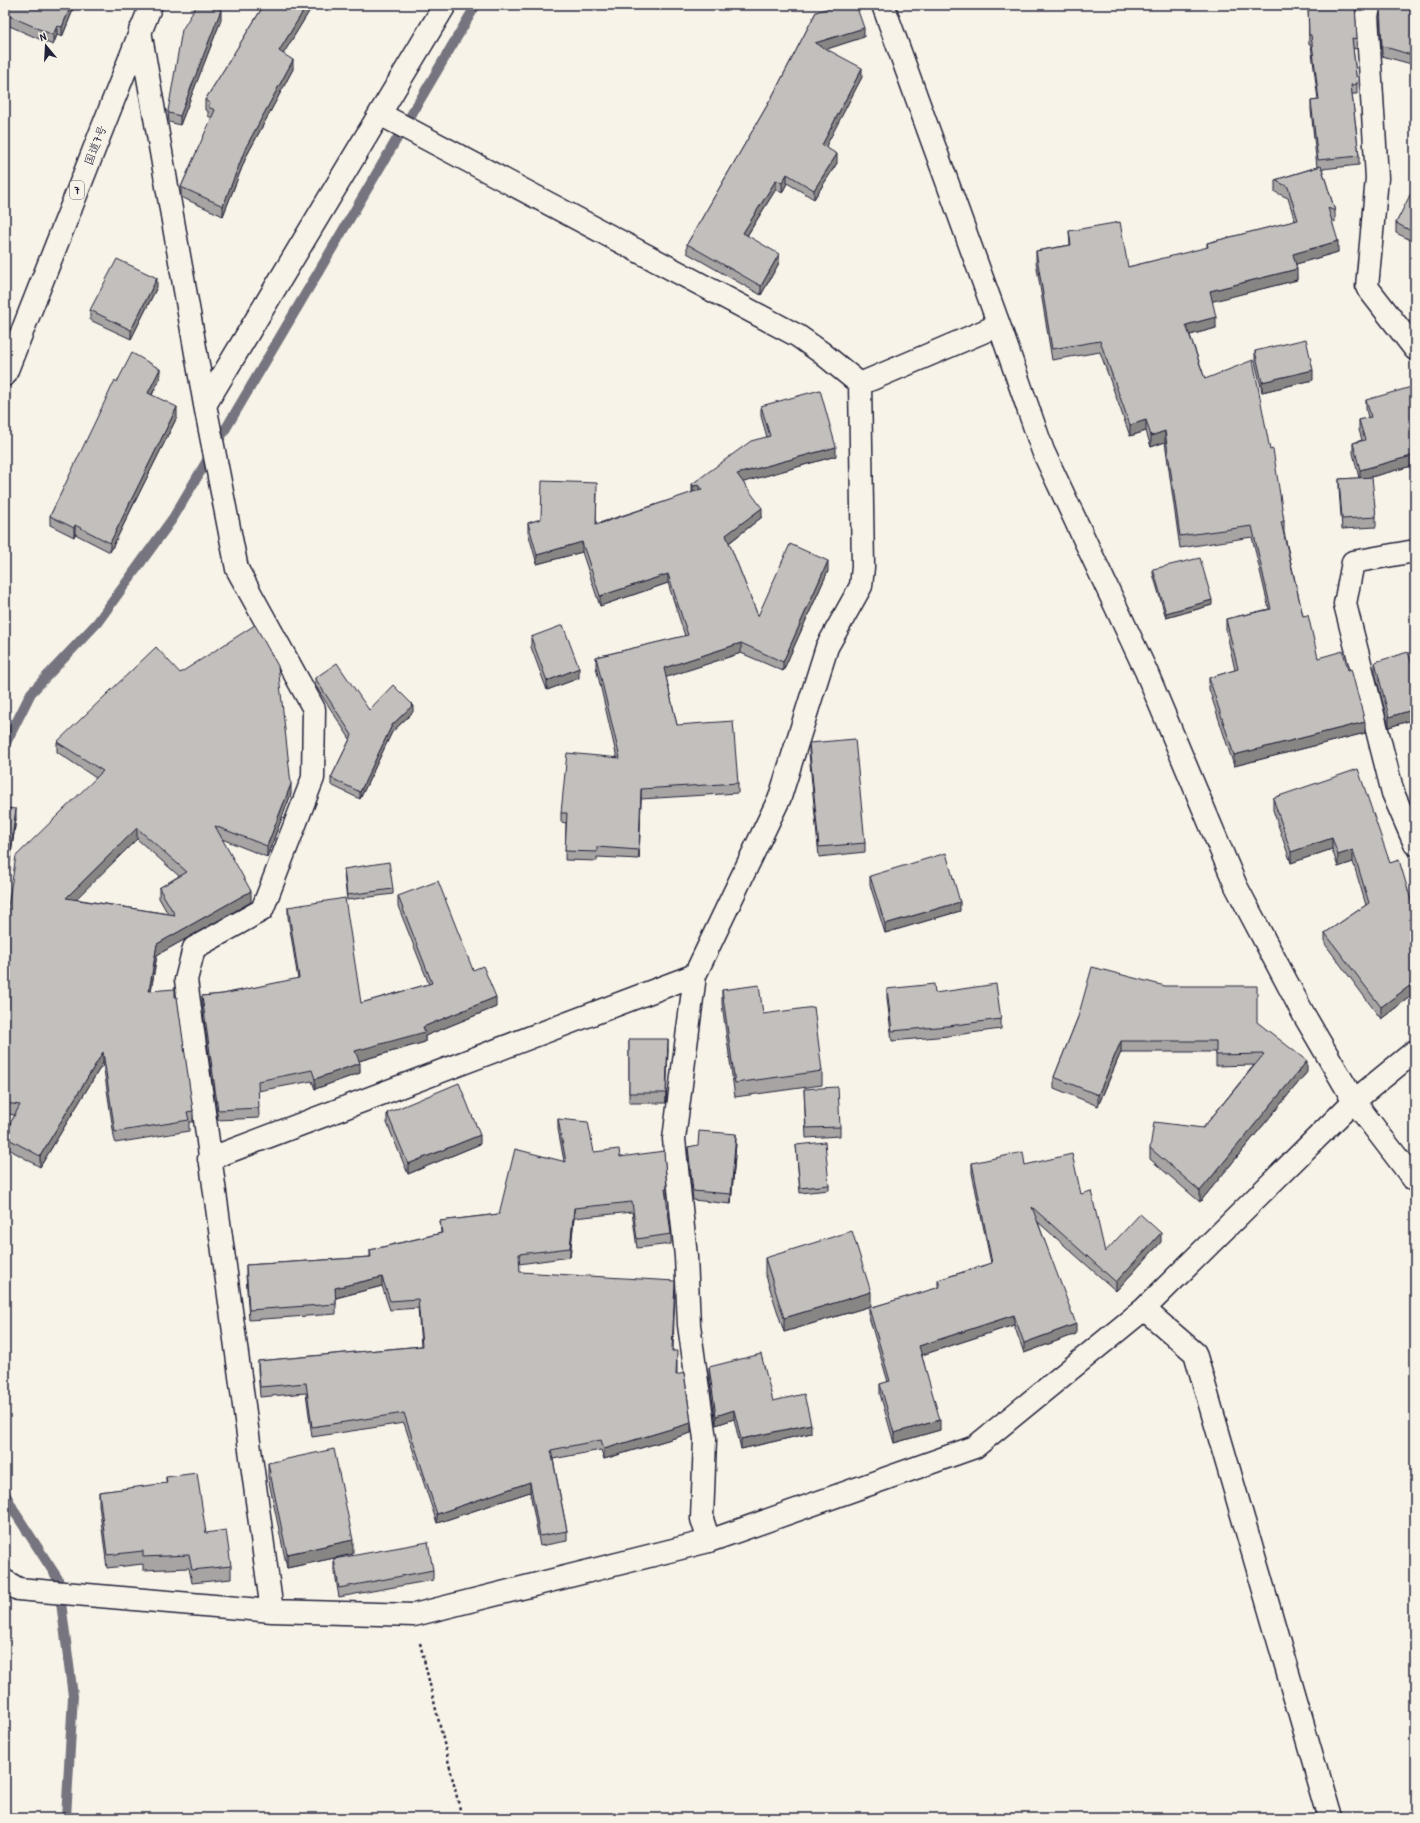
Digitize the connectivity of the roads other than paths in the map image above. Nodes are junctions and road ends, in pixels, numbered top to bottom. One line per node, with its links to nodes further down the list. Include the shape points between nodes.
1 (151, 5): 5 (main road, 国道7号 / 7)
2 (445, 5): 6 (main road)
3 (883, 5): 7 (main road)
4 (1370, 5): 8 (main road, via 1367,15 1377,178 1367,287)
5 (140, 31): 9 (main road, 国道7号 / 7); 11 (main road)
6 (380, 114): 10 (main road, via 798,336); 11 (main road)
7 (1000, 326): 10 (main road); 16 (main road, via 1043,451 1146,671 1236,886 1304,1015)
8 (1415, 349)
9 (5, 375)
10 (860, 384): 14 (main road, via 861,586 827,647 780,797)
11 (205, 405): 17 (main road, via 237,568 314,709 313,778 262,910 194,948 186,980)
12 (1415, 551): 13 (main road, via 1353,562 1345,604 1393,793)
13 (1415, 844)
14 (695, 975): 17 (main road); 20 (main road, via 674,1140 686,1257 689,1325 705,1439 702,1519)
15 (1415, 1051): 16 (main road)
16 (1354, 1100): 18 (main road); 19 (main road)
17 (209, 1159): 22 (main road)
18 (1415, 1181)
19 (1144, 1309): 20 (main road, via 975,1447); 23 (main road, via 1195,1353)
20 (709, 1541): 22 (main road, via 414,1616)
21 (9, 1589): 22 (main road)
22 (272, 1611)
23 (1330, 1818)

